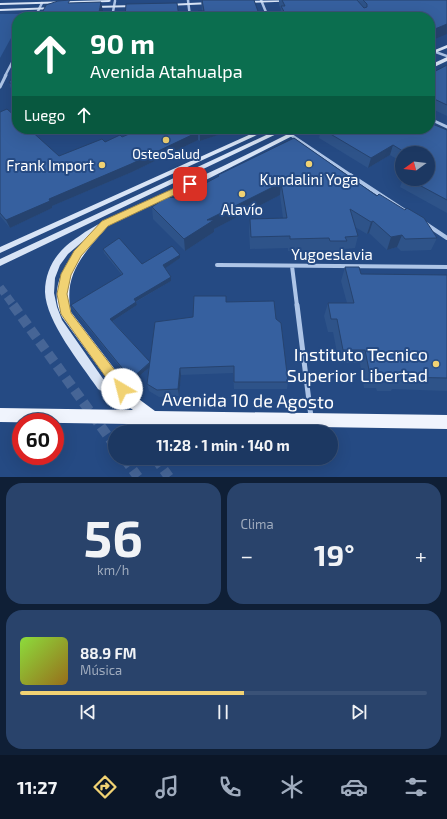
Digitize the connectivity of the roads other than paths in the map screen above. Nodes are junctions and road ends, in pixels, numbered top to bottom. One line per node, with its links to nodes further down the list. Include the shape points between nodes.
1 (303, 0): 4 (main road)
2 (115, 1): 3 (main road); 7 (main road); 12 (street)
3 (121, 1)
4 (261, 1): 6 (main road); 20 (street)
5 (188, 2): 8 (main road); 11 (main road); 19 (street)
6 (239, 2)
7 (42, 3): 9 (main road); 15 (street)
8 (218, 3)
9 (0, 4)
10 (144, 5): 12 (main road)
11 (159, 5)
12 (114, 6): 13 (main road); 18 (street)
13 (84, 7)
14 (62, 8): 15 (main road)
15 (39, 9): 16 (main road); 17 (street)
16 (0, 10)
17 (38, 12)
18 (113, 12)
19 (189, 12)
20 (266, 12)
21 (447, 46): 22 (main road)
22 (435, 51)
23 (435, 53): 24 (street)
24 (447, 58): 26 (main road)
25 (12, 63): 27 (street)
26 (435, 64)
27 (0, 87)
28 (435, 121): 29 (street)
29 (447, 127)
30 (256, 134): 33 (main road)
31 (273, 134): 42 (main road)
32 (291, 135): 34 (main road); 37 (street)
33 (180, 169): 34 (main road, via 174,172 171,178 178,183); 35 (main road)
34 (190, 184): 36 (main road)
35 (143, 185): 36 (main road, via 156,185 162,190); 41 (main road)
36 (161, 197): 39 (main road)
37 (414, 217)
38 (421, 221): 40 (street)
39 (105, 224): 46 (main road, via 74,244 61,256 48,286 52,311); 48 (main road, via 78,254 66,274 62,294 64,308 131,401)
40 (447, 238)
41 (0, 250)
42 (0, 263)
43 (217, 265): 44 (street, Yugoeslavia)
44 (292, 266): 45 (street, Yugoeslavia); 49 (street)
45 (447, 267)
46 (102, 386)
47 (0, 415): 48 (main road, Avenida 10 de Agosto)
48 (154, 418): 49 (main road, Avenida 10 de Agosto)
49 (312, 420): 50 (main road, Avenida 10 de Agosto)
50 (447, 422)

